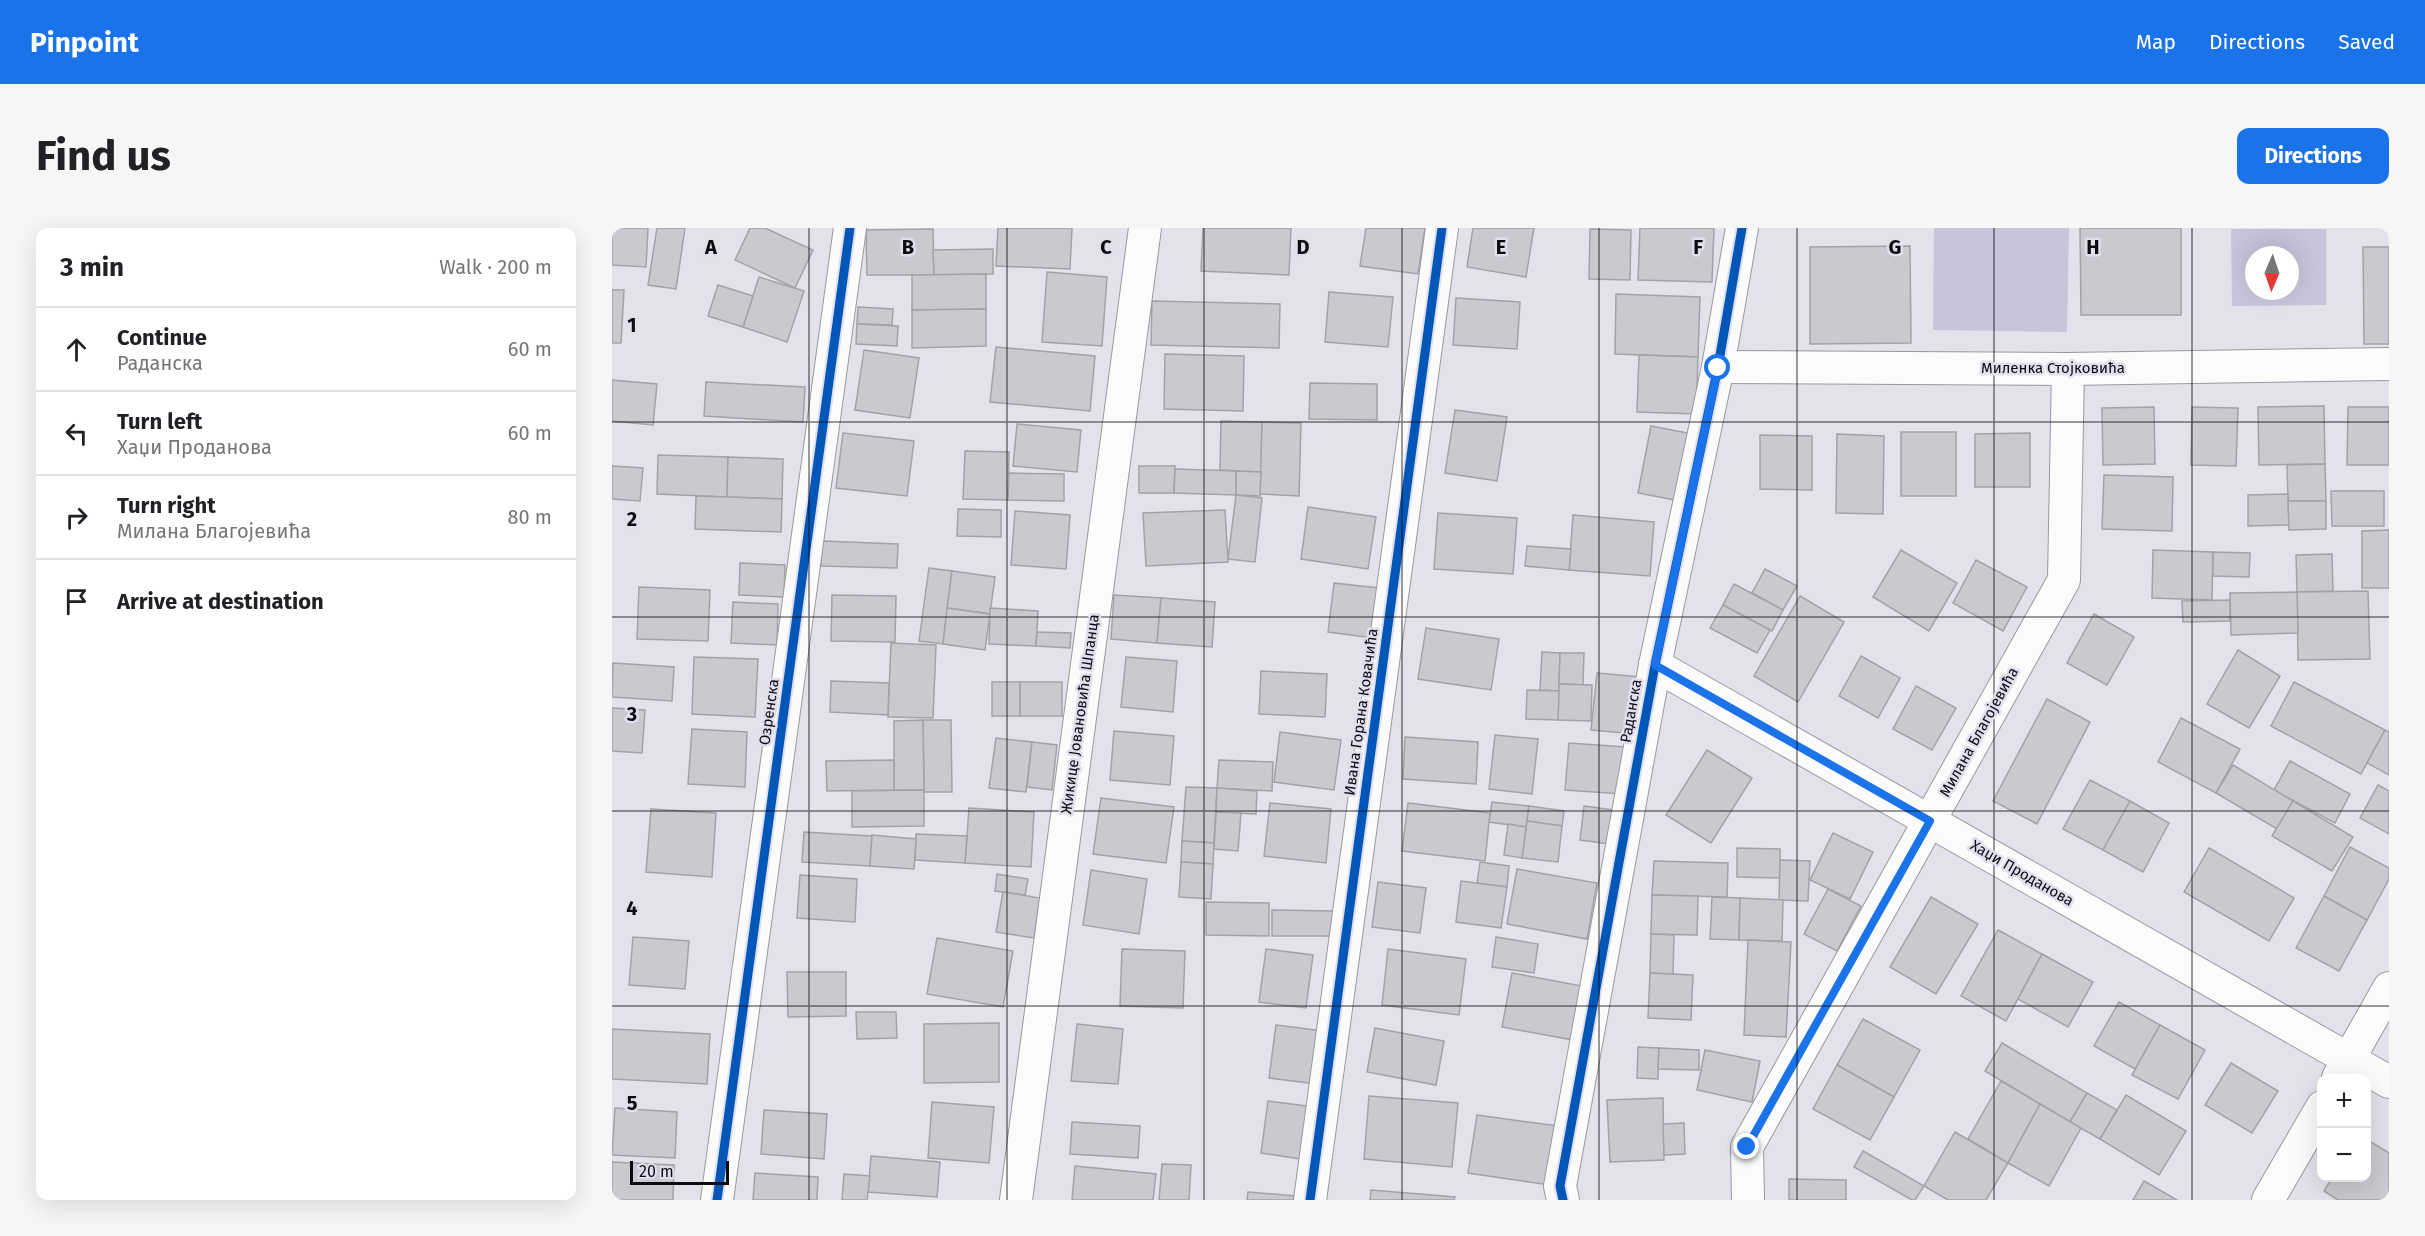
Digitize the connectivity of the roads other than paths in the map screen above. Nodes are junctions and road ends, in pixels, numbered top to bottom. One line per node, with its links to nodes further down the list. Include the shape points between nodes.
1 (850, 228): 14 (street, Озренска)
2 (1144, 228): 15 (street, Жикице Јовановића Шпанца)
3 (1442, 228): 16 (street, Ивана Горана Ковачића)
4 (1742, 228): 6 (street, Раданска)
5 (2389, 364): 7 (street, Миленка Стојковића)
6 (1718, 368): 7 (street, Миленка Стојковића); 8 (street, Раданска)
7 (2068, 369): 9 (street, Милана Благојевића, via 2064,580)
8 (1655, 665): 9 (street, Хаџи Проданова); 17 (street, Раданска, via 1560,1186)
9 (1930, 821): 11 (street, Хаџи Проданова); 18 (street, Милана Благојевића, via 1747,1147)
10 (2389, 988): 11 (street)
11 (2343, 1069): 12 (street, Хаџи Проданова)
12 (2389, 1082)
13 (2317, 1116): 19 (street)
14 (717, 1200)
15 (1016, 1200)
16 (1310, 1200)
17 (1563, 1200)
18 (1748, 1200)
19 (2268, 1200)

